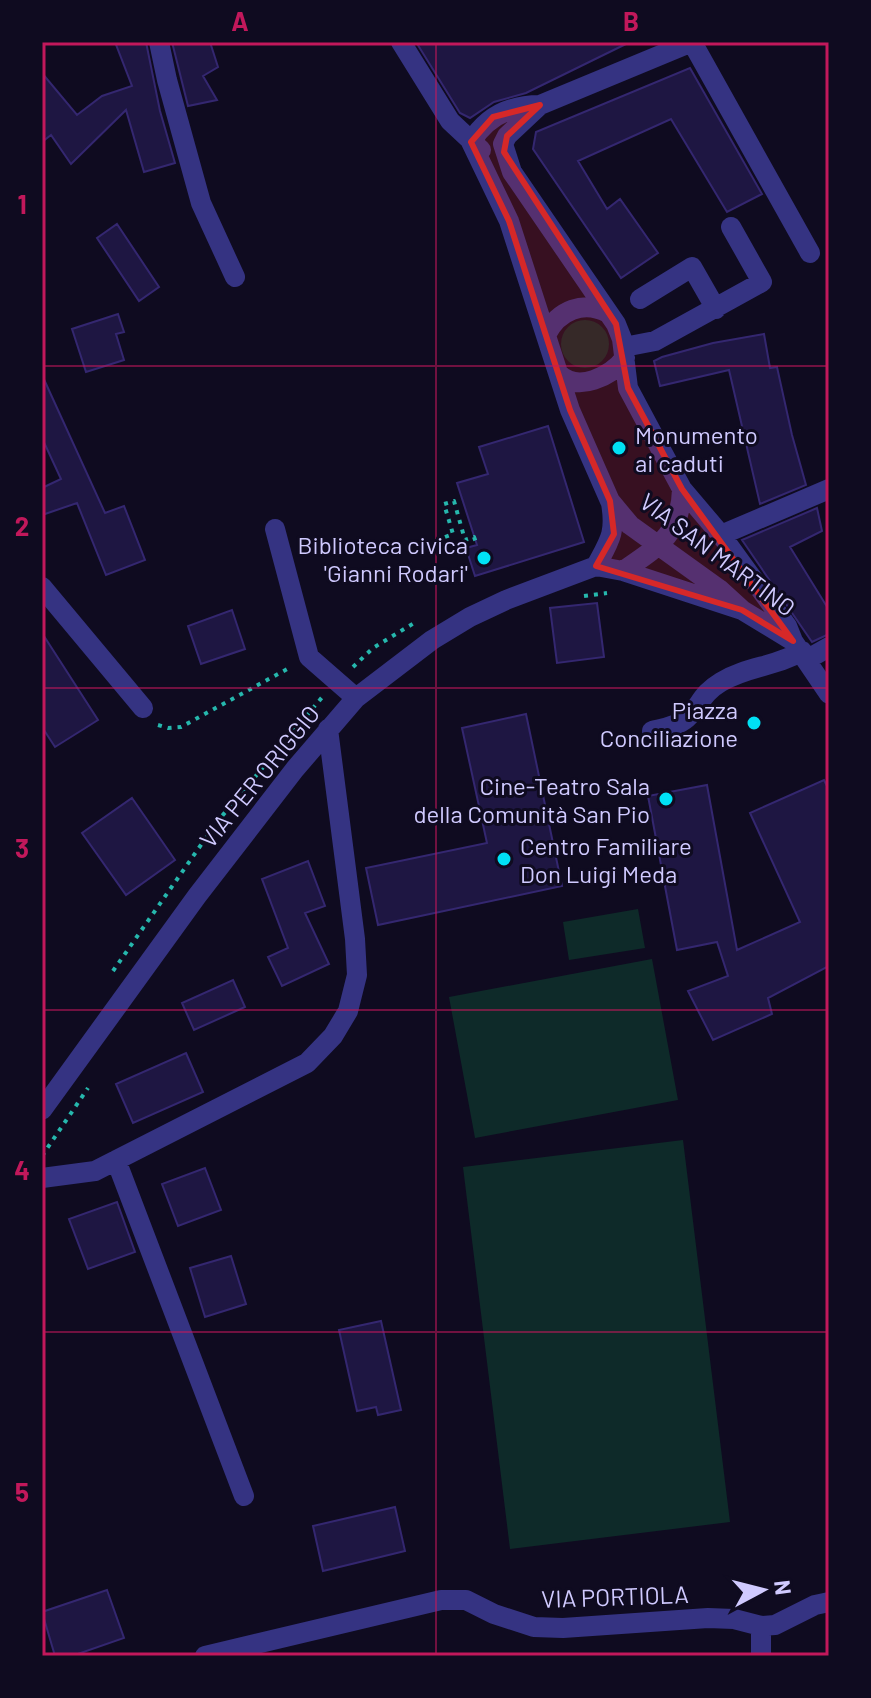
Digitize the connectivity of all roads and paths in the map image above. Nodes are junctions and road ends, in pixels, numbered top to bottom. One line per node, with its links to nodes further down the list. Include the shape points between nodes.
1 (159, 42): 9 (street, via 201,203)
2 (401, 42): 5 (street, VIA SAN MARTINO, via 450,121)
3 (692, 42): 4 (street); 8 (street)
4 (540, 105): 5 (street, via 493,117); 6 (street, VIA SAN MARTINO, via 503,144)
5 (471, 142): 6 (street, VIA SAN MARTINO); 13 (street, VIA SAN MARTINO, via 509,221)
6 (512, 172): 12 (street, VIA SAN MARTINO)
7 (731, 227): 11 (street, via 762,282)
8 (810, 253)
9 (235, 277)
10 (640, 299): 11 (street, via 692,267)
11 (716, 309): 14 (street)
12 (608, 313): 13 (street, via 586,305 552,323); 14 (street, VIA SAN MARTINO)
13 (546, 335): 15 (street, VIA SAN MARTINO)
14 (624, 353): 15 (street, via 612,370 587,381 569,381); 16 (street, VIA SAN MARTINO, via 628,388)
15 (559, 374): 18 (street, VIA SAN MARTINO)
16 (682, 489): 20 (street, VIA SAN MARTINO); 23 (street, via 682,512)
17 (829, 489): 20 (street)
18 (610, 501): 23 (street, VIA SAN MARTINO, via 630,525); 24 (street, via 614,534)
19 (275, 529): 33 (street)
20 (721, 535): 32 (street, VIA SAN MARTINO)
21 (445, 537): 22 (path, via 453,534 444,504 454,501 465,540 474,537)
22 (477, 545)
23 (659, 545): 25 (street); 29 (street, VIA SAN MARTINO)
24 (596, 566): 25 (street); 36 (street, VIA PER ORIGGIO, via 470,617)
25 (623, 571): 29 (street)
26 (42, 587): 37 (street)
27 (615, 592): 28 (path)
28 (572, 599)
29 (742, 610): 32 (street, VIA SAN MARTINO)
30 (417, 621): 34 (path, via 373,648)
31 (829, 647): 32 (street)
32 (800, 651): 35 (street, VIA SAN MARTINO); 39 (street, via 788,660 724,680 687,718)
33 (309, 657): 34 (street); 37 (path, via 181,727 156,724)
34 (336, 681): 36 (street); 40 (path, via 217,822)
35 (829, 694)
36 (356, 698): 38 (street, VIA PER ORIGGIO)
37 (143, 708)
38 (328, 729): 42 (street, VIA PER ORIGGIO, via 197,896); 44 (street, via 355,939 357,975 348,1011 307,1063)
39 (652, 731)
40 (110, 974)
41 (95, 1077): 43 (path)
42 (42, 1110)
43 (42, 1156)
44 (116, 1160): 45 (street, via 95,1171); 46 (street)
45 (42, 1178)
46 (244, 1496)
47 (829, 1602): 48 (street, VIA PORTIOLA)
48 (761, 1626): 49 (street, VIA PORTIOLA, via 708,1618 534,1627 466,1600 441,1600); 50 (street)
49 (212, 1655)
50 (761, 1656)

